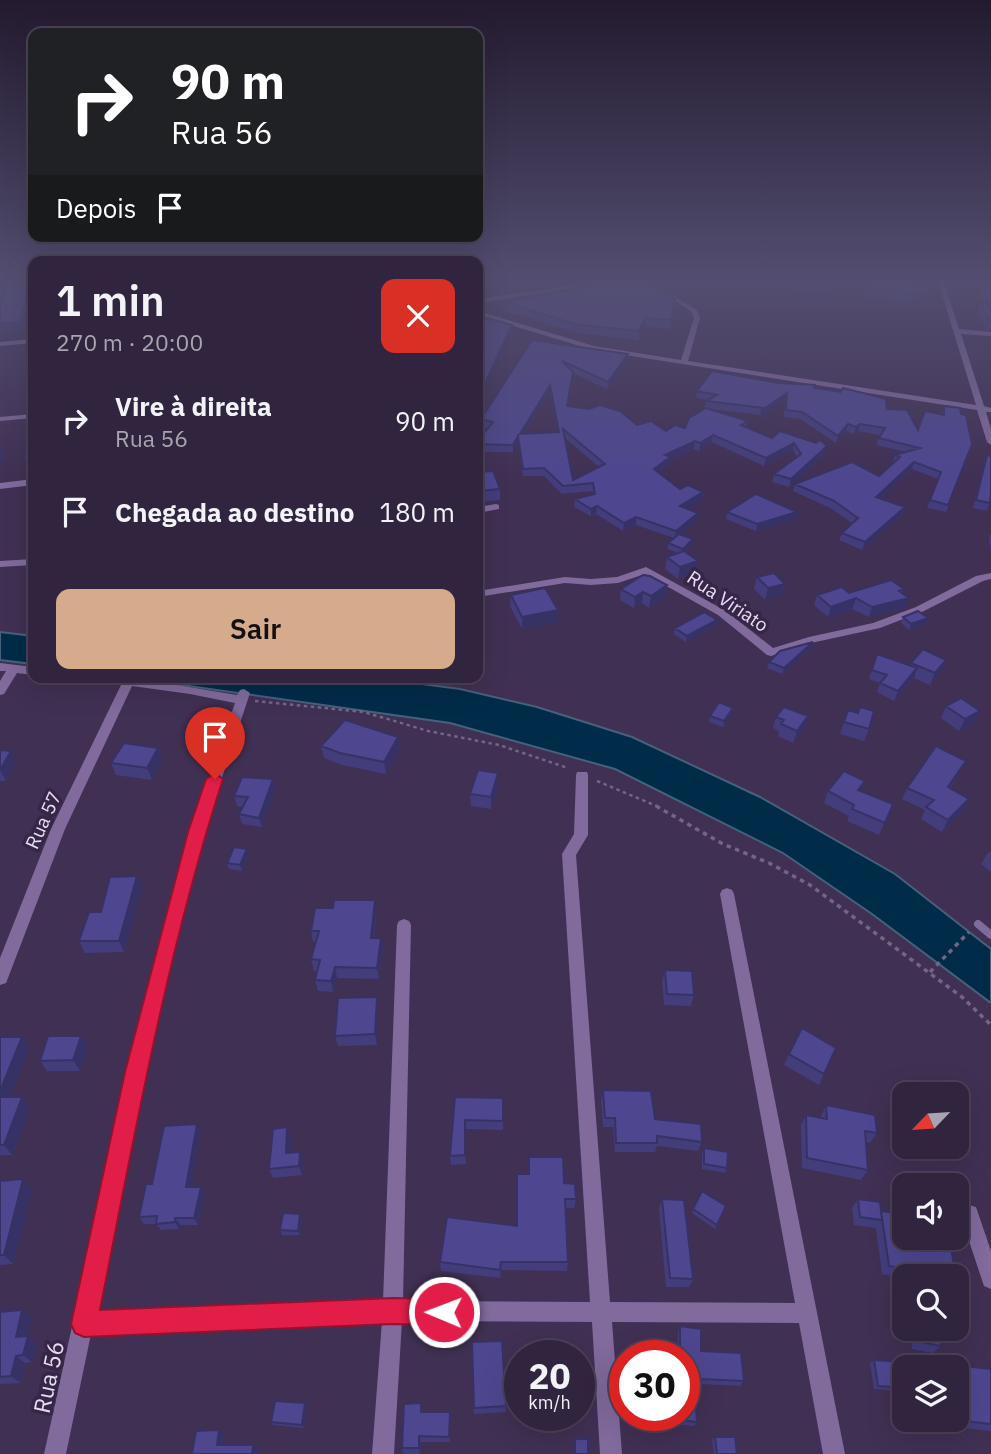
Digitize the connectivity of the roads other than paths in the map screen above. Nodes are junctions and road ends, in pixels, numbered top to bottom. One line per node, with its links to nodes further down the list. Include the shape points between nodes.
1 (586, 346): 4 (street)
2 (689, 346): 4 (street)
3 (961, 346): 5 (street)
4 (684, 363): 5 (street)
5 (981, 409): 6 (street); 9 (street)
6 (991, 410)
7 (28, 416): 8 (street)
8 (0, 419)
9 (991, 442)
10 (28, 483): 11 (street)
11 (0, 486)
12 (496, 507): 13 (street)
13 (483, 509)
14 (28, 562): 15 (street)
15 (0, 565)
16 (991, 576): 17 (street, Rua Viriato, via 876,626 771,652 722,613 646,570 618,580 565,580)
17 (483, 593)
18 (6, 668): 19 (street); 22 (street)
19 (28, 670)
20 (128, 683): 28 (street, Rua 57, via 58,829)
21 (143, 683): 34 (street, Rua 56, via 242,697 197,832 143,1046)
22 (0, 691)
23 (582, 775): 32 (street, via 581,835 569,854)
24 (727, 894): 33 (street)
25 (978, 924): 27 (lane)
26 (404, 925): 31 (street)
27 (991, 935)
28 (0, 978)
29 (969, 1214): 30 (street)
30 (991, 1279)
31 (393, 1311): 32 (street); 34 (street); 36 (street)
32 (601, 1313): 33 (street); 37 (street)
33 (806, 1313): 38 (street)
34 (84, 1324): 35 (street, Rua 56)
35 (55, 1454)
36 (383, 1454)
37 (611, 1454)
38 (834, 1454)

